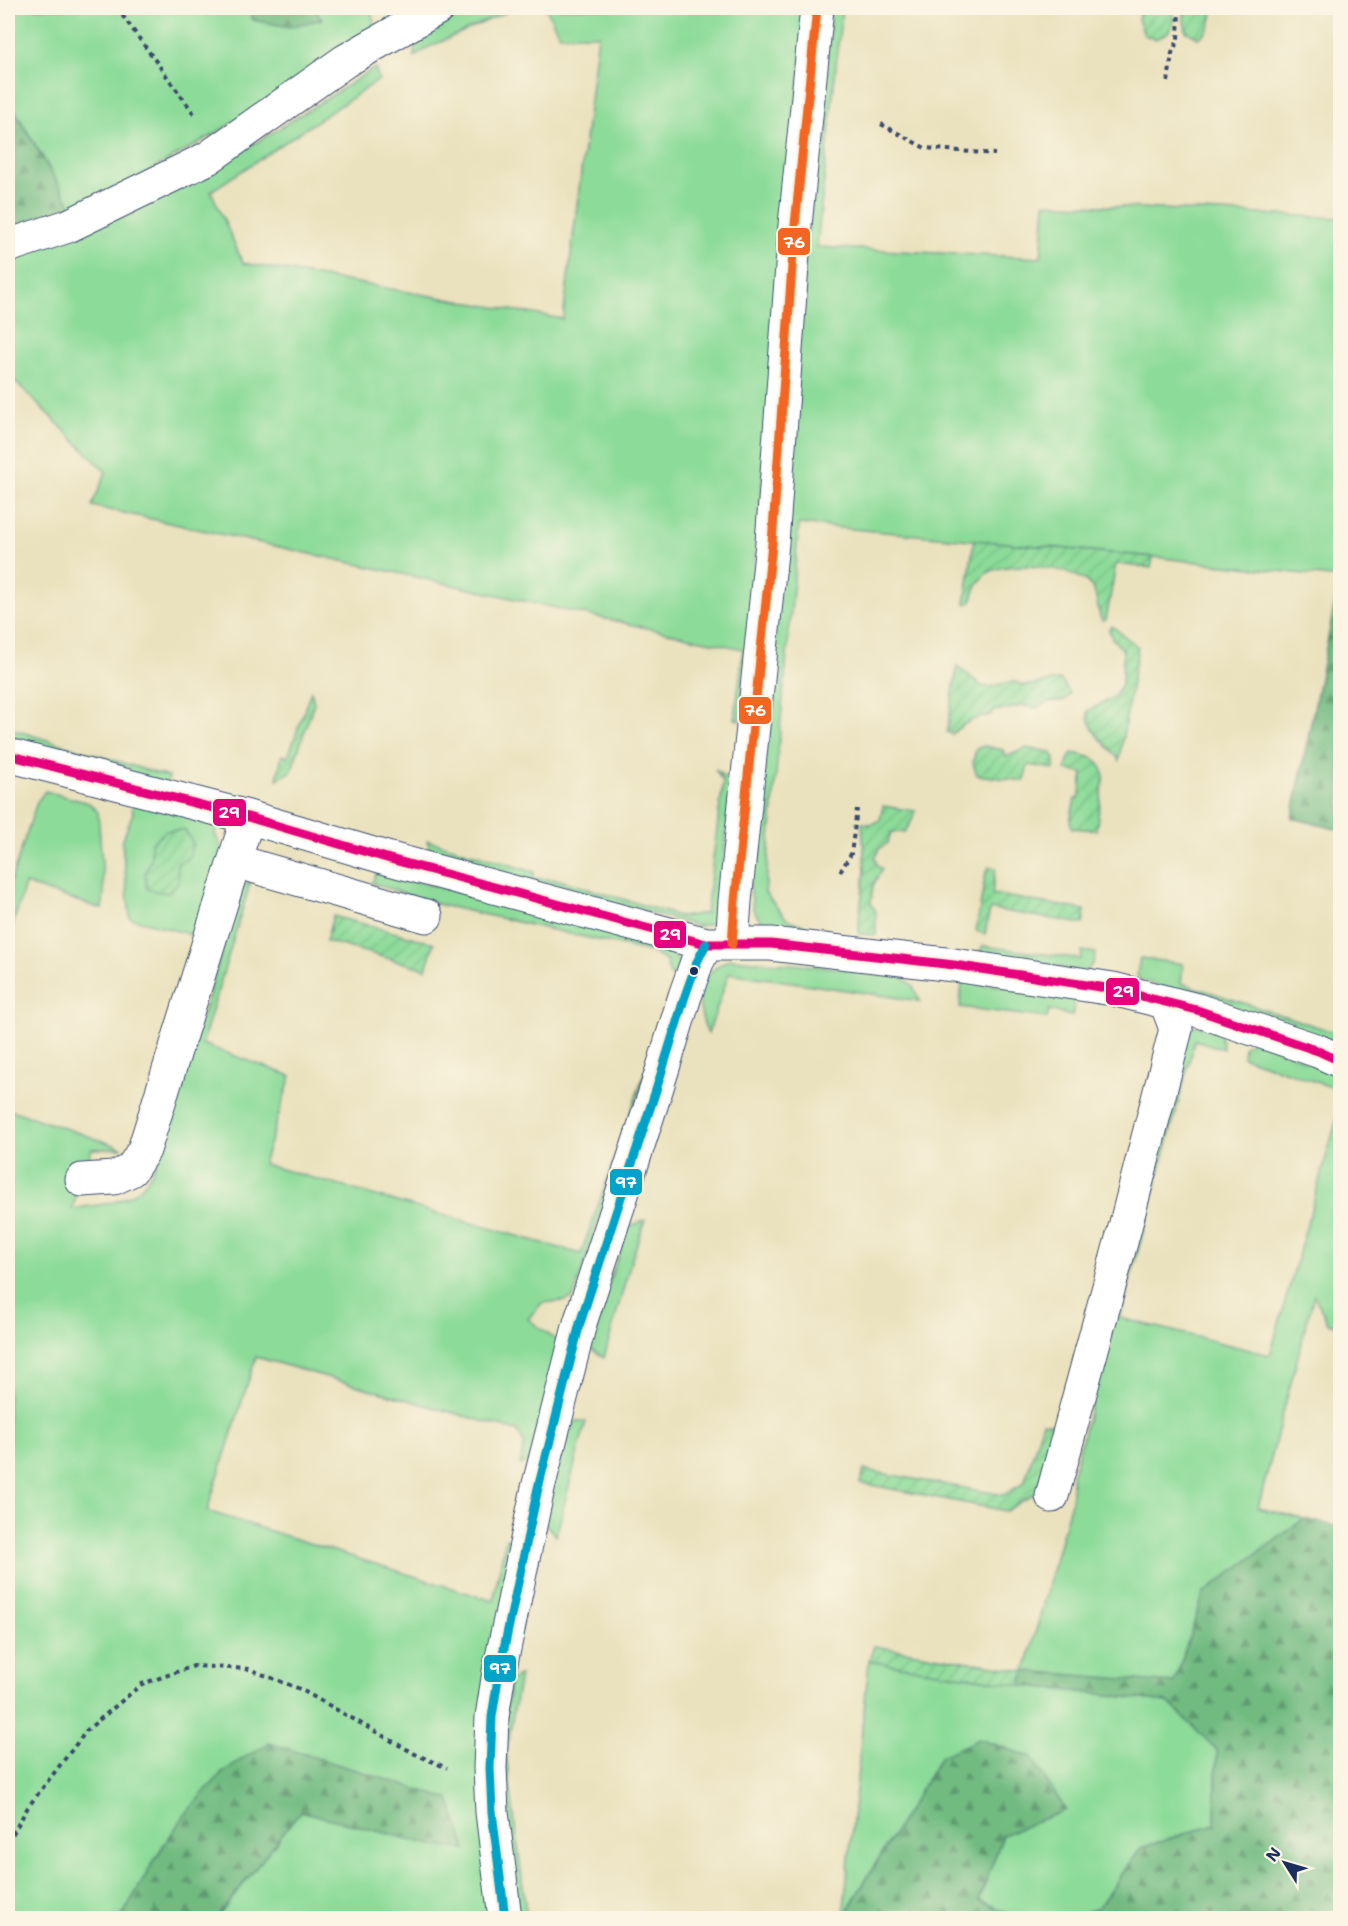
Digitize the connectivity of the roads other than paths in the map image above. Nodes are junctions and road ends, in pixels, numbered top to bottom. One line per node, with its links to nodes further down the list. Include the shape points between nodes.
1 (438, 8): 3 (street, via 345,61 208,158 68,226)
2 (817, 8): 10 (street, via 795,225 772,543 735,901)
3 (8, 246)
4 (8, 755): 5 (street)
5 (248, 817): 6 (street); 7 (street)
6 (358, 850): 8 (street); 10 (street)
7 (235, 861): 8 (street); 13 (street, via 144,1150 131,1170 114,1178)
8 (345, 893): 9 (street)
9 (426, 916)
10 (719, 944): 11 (street, via 771,944 954,965 1113,989); 15 (street, via 697,962 685,996 580,1323 538,1488 492,1717 492,1812)
11 (1166, 1002): 12 (street, via 1232,1021); 14 (street, via 1176,1029)
12 (1341, 1061)
13 (81, 1180)
14 (1052, 1496)
15 (505, 1918)

